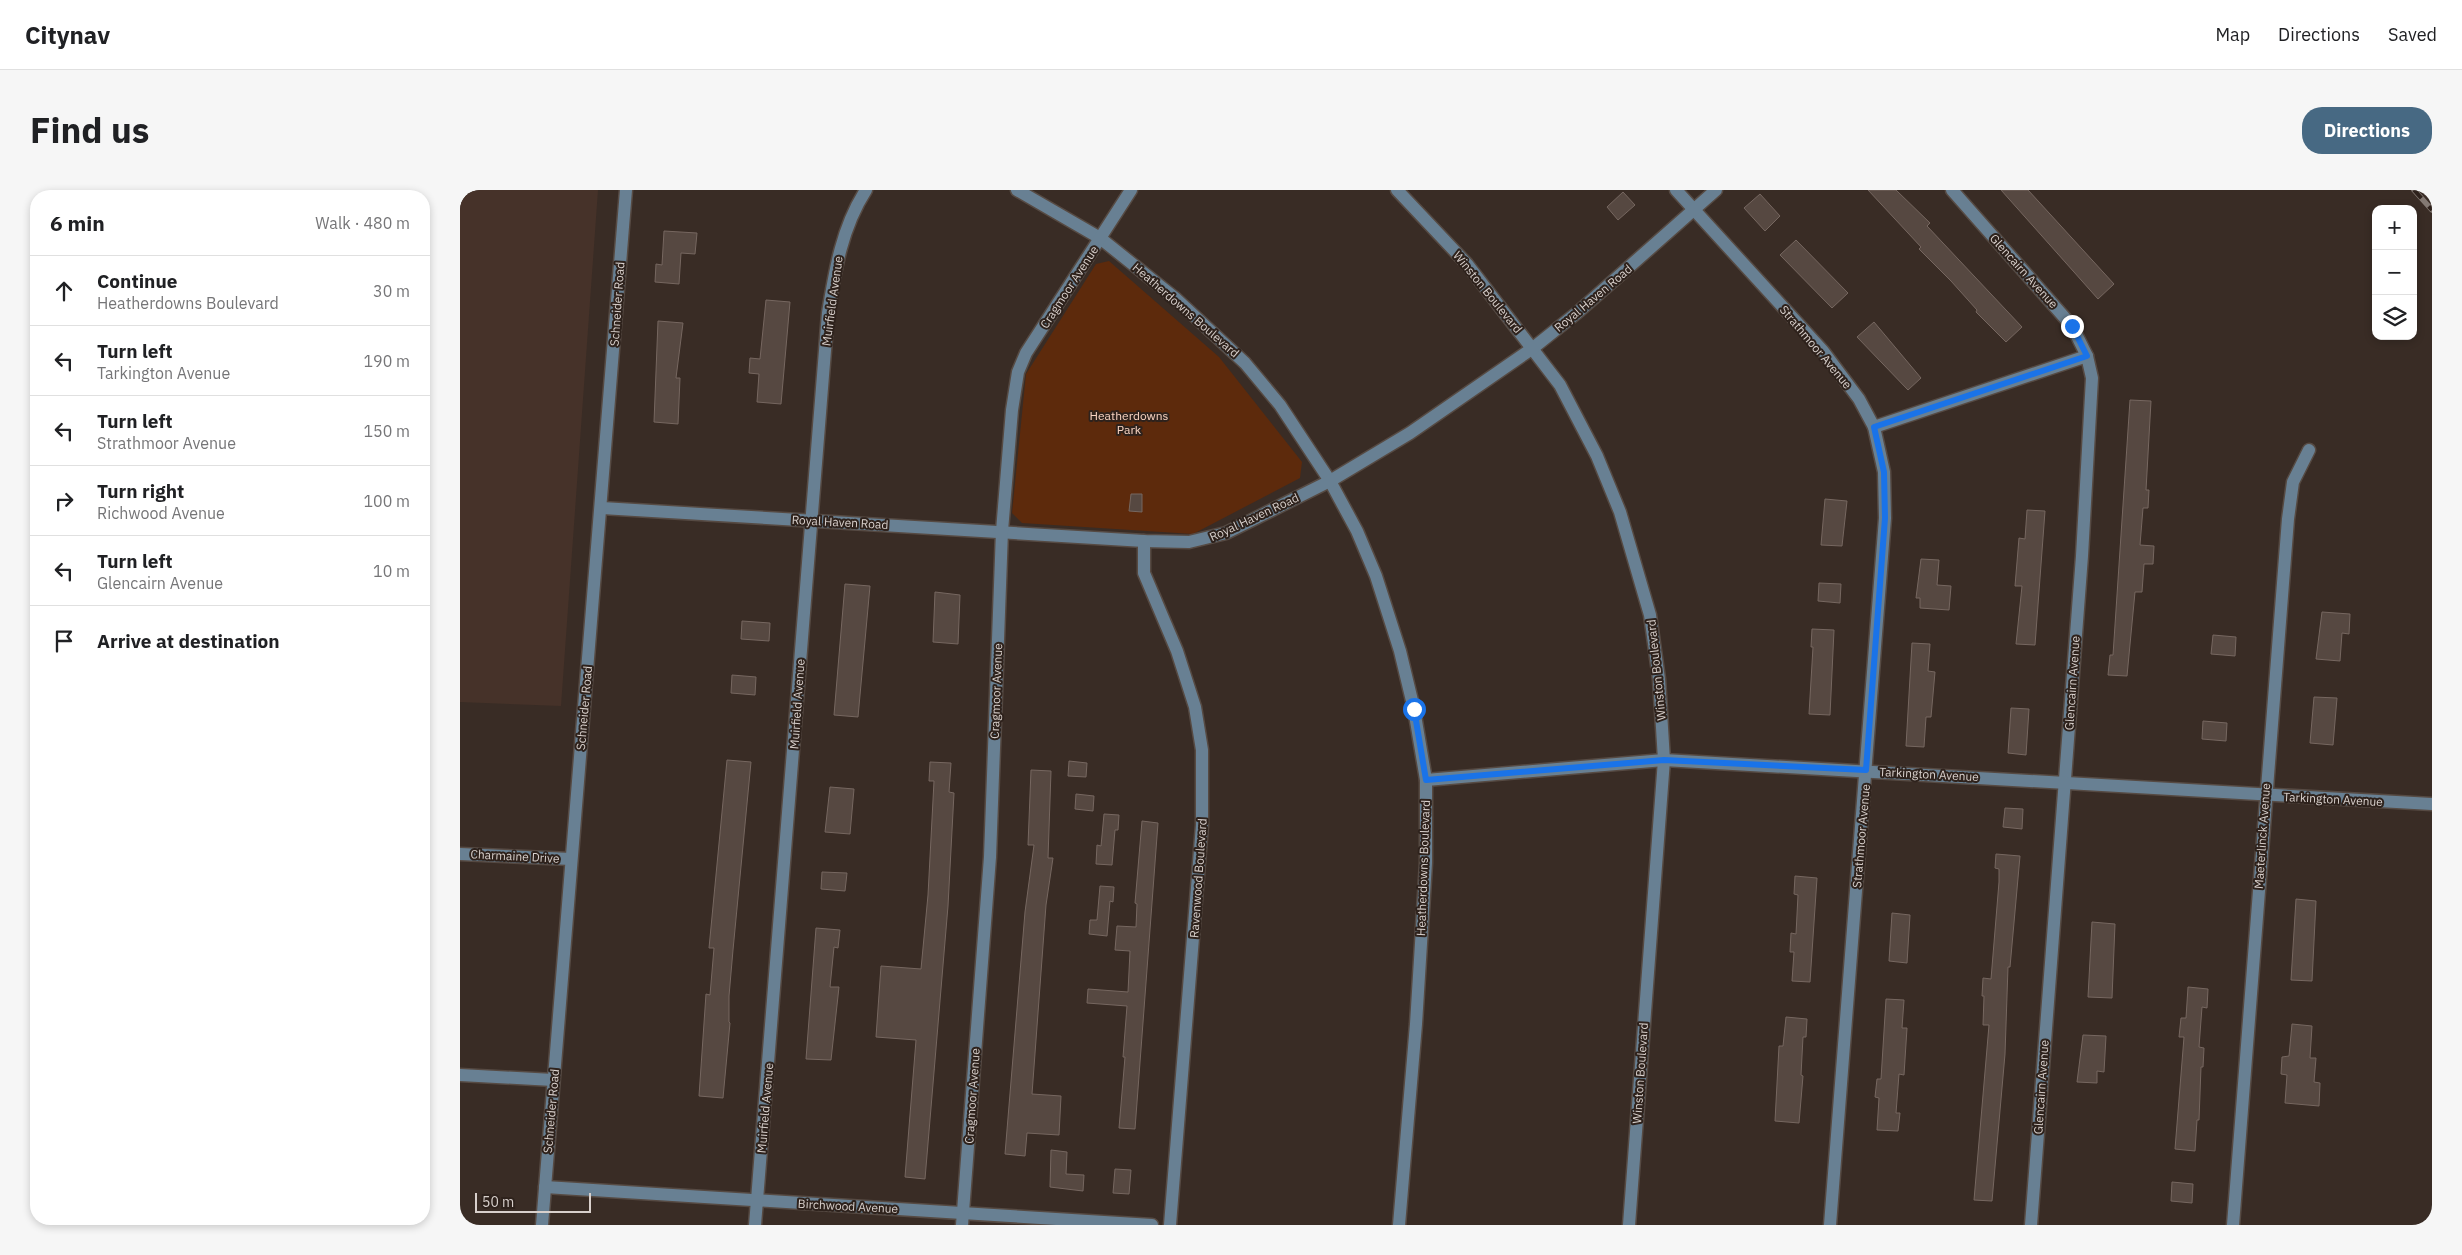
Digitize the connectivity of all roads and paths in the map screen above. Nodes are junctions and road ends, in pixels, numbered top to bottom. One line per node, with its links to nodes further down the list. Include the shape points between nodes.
1 (626, 190): 16 (street, Schneider Road)
2 (866, 190): 17 (street, Muirfield Avenue, via 850,220 834,274)
3 (1017, 190): 10 (street, Heatherdowns Boulevard)
4 (1131, 190): 10 (street, Cragmoor Avenue)
5 (1397, 190): 11 (street, Winston Boulevard, via 1468,264)
6 (1676, 190): 9 (street, Strathmoor Avenue)
7 (1716, 190): 9 (street, Royal Haven Road)
8 (1952, 190): 12 (street, Glencairn Avenue, via 2072,326)
9 (1693, 210): 11 (street, Royal Haven Road); 13 (street, Strathmoor Avenue, via 1823,351 1859,399)
10 (1100, 238): 15 (street, Heatherdowns Boulevard, via 1175,298 1245,363 1280,405); 18 (street, Cragmoor Avenue, via 1026,353 1018,372)
11 (1533, 348): 15 (street, Royal Haven Road, via 1410,433); 20 (street, Winston Boulevard, via 1560,384 1580,421 1623,520 1655,638)
12 (2087, 356): 13 (street); 23 (street, Glencairn Avenue, via 2092,399)
13 (1874, 427): 21 (street, Strathmoor Avenue, via 1884,472 1885,518)
14 (2309, 450): 24 (street, Maeterlinck Avenue, via 2293,482 2290,498)
15 (1330, 481): 19 (street, Royal Haven Road, via 1207,540); 22 (street, Heatherdowns Boulevard, via 1358,532 1376,576 1400,651)
16 (602, 508): 17 (street, Royal Haven Road); 27 (street, Schneider Road)
17 (810, 521): 18 (street, Royal Haven Road); 31 (street, Muirfield Avenue)
18 (1002, 531): 19 (street, Royal Haven Road); 32 (street, Cragmoor Avenue, via 990,857)
19 (1144, 541): 36 (street, Ravenwood Boulevard, via 1144,573 1177,651 1195,706 1202,750 1202,825)
20 (1664, 760): 21 (street, Tarkington Avenue); 22 (street, Tarkington Avenue); 38 (street, Winston Boulevard)
21 (1866, 770): 23 (street, Tarkington Avenue); 39 (street, Strathmoor Avenue)
22 (1426, 780): 37 (street, Heatherdowns Boulevard, via 1425,882)
23 (2065, 782): 24 (street, Tarkington Avenue); 40 (street, Glencairn Avenue)
24 (2265, 795): 25 (street, Tarkington Avenue); 41 (street, Maeterlinck Avenue)
25 (2432, 804)
26 (460, 854): 27 (street, Charmaine Drive)
27 (571, 859): 29 (street, Schneider Road)
28 (460, 1075): 29 (street)
29 (553, 1080): 30 (street, Schneider Road)
30 (545, 1187): 31 (street, Birchwood Avenue); 33 (street, Schneider Road)
31 (757, 1201): 32 (street, Birchwood Avenue); 34 (street, Muirfield Avenue)
32 (963, 1219): 35 (street, Birchwood Avenue)
33 (542, 1225)
34 (755, 1225)
35 (1152, 1225)
36 (1170, 1225)
37 (1399, 1225)
38 (1629, 1225)
39 (1830, 1225)
40 (2031, 1225)
41 (2233, 1225)

